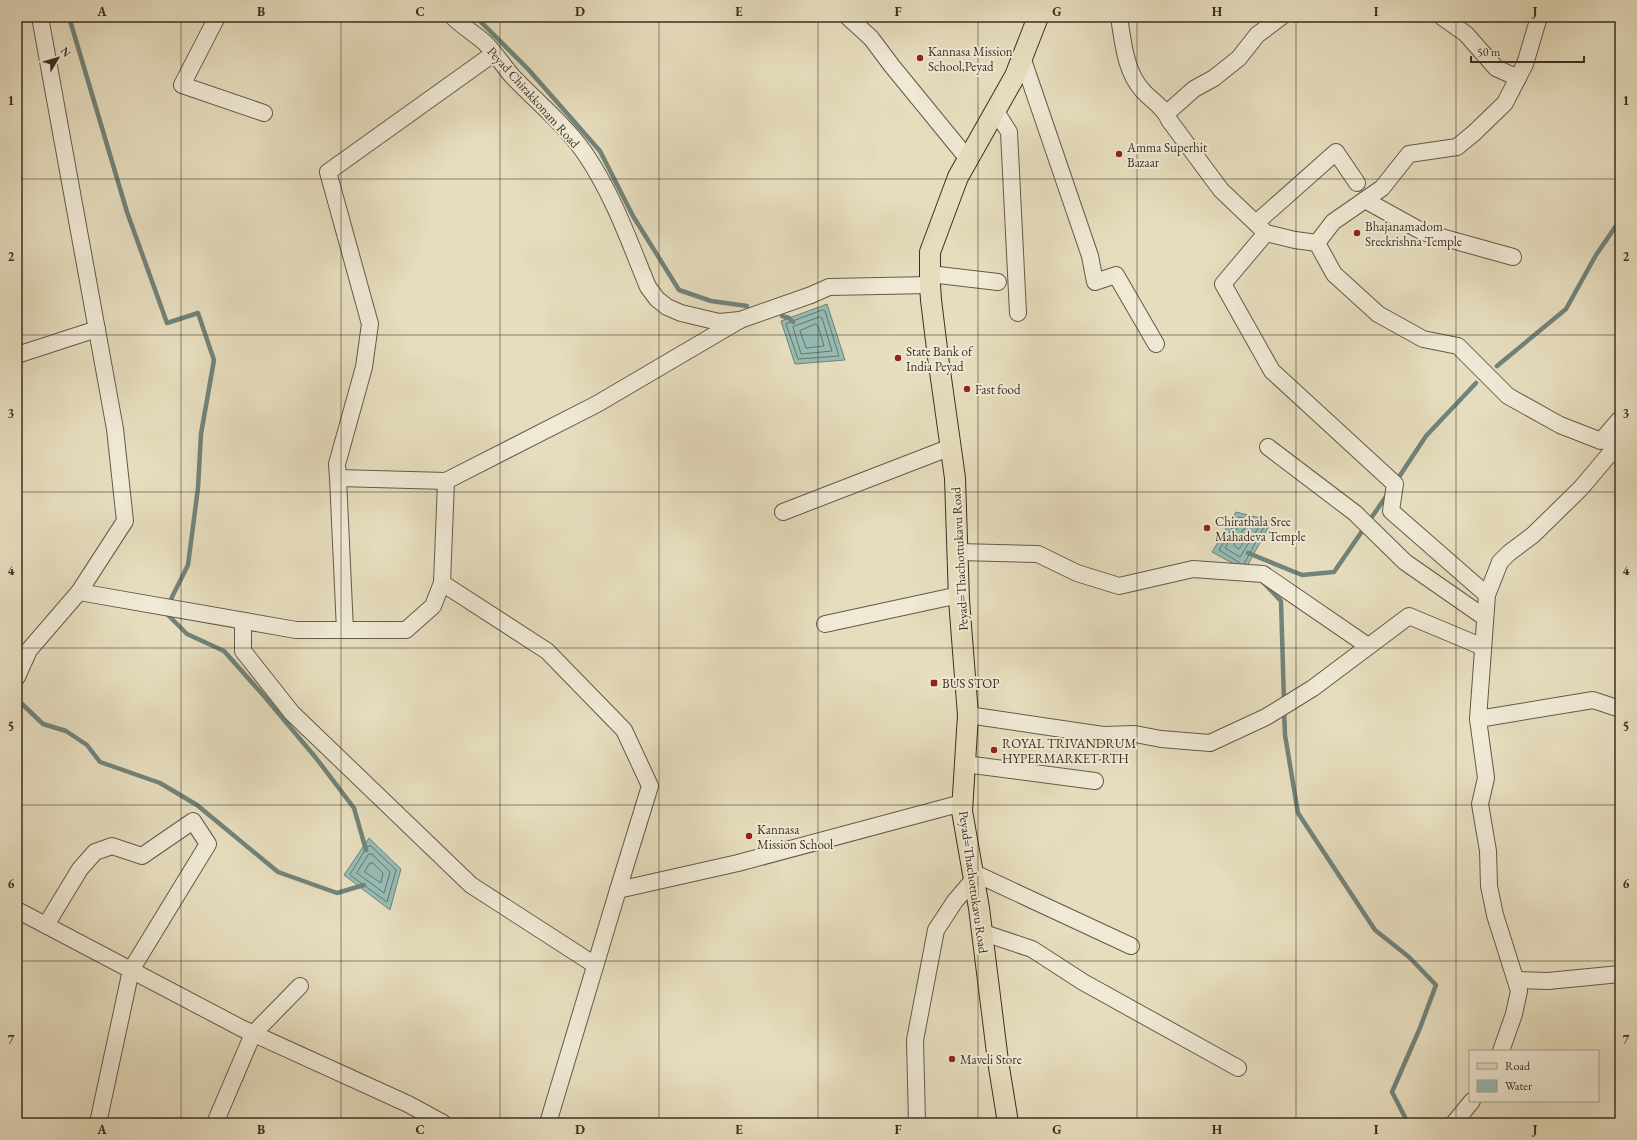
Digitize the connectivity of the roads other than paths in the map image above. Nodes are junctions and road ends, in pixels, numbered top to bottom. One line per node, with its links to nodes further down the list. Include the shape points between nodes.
1 (40, 17): 26 (street)
2 (217, 17): 14 (street, via 182,85)
3 (453, 17): 10 (street, Peyad Chirakkonam Road, via 484,42)
4 (848, 17): 16 (street, via 871,38)
5 (1038, 17): 11 (main road, Peyad=Thachottukavu Road)
6 (1119, 17): 15 (street, via 1131,72 1142,90)
7 (1281, 17): 15 (street, via 1257,35 1239,58 1214,78 1194,89)
8 (1442, 17): 12 (street, via 1466,34 1496,68)
9 (1539, 17): 12 (street, via 1525,64)
10 (493, 54): 25 (street, Peyad Chirakkonam Road, via 533,98 560,122 584,151 614,204 648,287 657,299 681,313 719,322); 34 (street, via 328,172 370,324 364,367 337,464)
11 (1022, 57): 13 (main road, Peyad=Thachottukavu Road, via 1015,76); 27 (street, via 1090,256 1095,282 1116,275)
12 (1518, 78): 18 (street, via 1504,103 1457,147 1409,154 1382,188)
13 (995, 110): 16 (main road, Peyad=Thachottukavu Road); 24 (street, via 1009,132)
14 (264, 113)
15 (1170, 119): 19 (street, via 1221,190)
16 (968, 159): 22 (main road, Peyad=Thachottukavu Road, via 958,177 930,252)
17 (1357, 183): 19 (street, via 1336,152)
18 (1365, 200): 20 (street, via 1333,222); 21 (street, via 1423,232)
19 (1261, 228): 20 (street, via 1295,240); 41 (street, via 1223,284 1272,371 1394,484 1391,511)
20 (1317, 242): 31 (street, via 1334,274 1378,314 1423,339 1458,346 1508,396 1560,425)
21 (1513, 257)
22 (930, 279): 23 (street, Peyad Chirakkonam Road); 25 (street, Peyad Chirakkonam Road, via 829,287); 32 (main road, Peyad=Thachottukavu Road)
23 (998, 282)
24 (1018, 314)
25 (740, 320): 35 (street, via 597,404)
26 (97, 329): 28 (street); 39 (street, via 115,429 125,521)
27 (1156, 344)
28 (17, 355)
29 (1620, 419): 31 (street)
30 (1620, 438): 31 (street); 41 (street, via 1581,488 1533,535 1500,562)
31 (1601, 441)
32 (951, 447): 36 (street); 37 (main road, Peyad=Thachottukavu Road)
33 (1268, 447): 42 (street, via 1360,518 1405,562)
34 (338, 478): 35 (street); 45 (street)
35 (446, 481): 38 (street)
36 (783, 512)
37 (958, 552): 40 (main road, Peyad=Thachottukavu Road); 46 (street, via 1038,554 1077,573 1119,586 1193,569 1263,574)
38 (442, 583): 45 (street, via 433,606 406,630); 56 (street, via 547,651 624,730 650,786)
39 (79, 592): 43 (street); 48 (street, via 29,650)
40 (959, 595): 44 (street); 50 (main road, Peyad=Thachottukavu Road)
41 (1486, 595): 42 (street)
42 (1484, 617): 47 (street)
43 (243, 621): 45 (street, via 296,630); 61 (street, via 243,651 292,713 472,884)
44 (825, 624)
45 (345, 630)
46 (1368, 646): 47 (street, via 1409,616); 50 (street, via 1313,688 1266,717 1210,743 1135,734 1103,735)
47 (1484, 647): 51 (street)
48 (17, 677)
49 (1620, 709): 51 (street, via 1593,700)
50 (968, 715): 52 (main road, Peyad=Thachottukavu Road)
51 (1478, 719): 64 (street, via 1486,778 1480,804 1488,851 1489,886 1495,915)
52 (965, 764): 53 (street); 54 (main road, Peyad=Thachottukavu Road)
53 (1095, 781)
54 (962, 803): 55 (main road, Peyad=Thachottukavu Road); 56 (street, via 738,863)
55 (973, 875): 59 (main road, Peyad=Thachottukavu Road); 60 (street); 74 (street, via 936,930 915,1040)
56 (618, 890): 61 (street)
57 (17, 910): 58 (street)
58 (46, 925): 62 (street); 62 (street, via 80,869 95,852 112,846 142,856 193,821 208,844)
59 (982, 932): 68 (street, via 1032,949 1083,982); 75 (main road, Peyad=Thachottukavu Road)
60 (1131, 946)
61 (595, 965): 73 (street)
62 (131, 970): 66 (street); 70 (street)
63 (1620, 974): 64 (street, via 1548,981)
64 (1516, 980): 67 (street, via 1519,991)
65 (300, 986): 66 (street)
66 (253, 1034): 71 (street); 72 (street, via 408,1104)
67 (1501, 1050)
68 (1238, 1068)
69 (1471, 1102): 76 (street)
70 (98, 1123)
71 (215, 1123)
72 (443, 1123)
73 (548, 1123)
74 (917, 1123)
75 (1008, 1123)
76 (1454, 1123)

